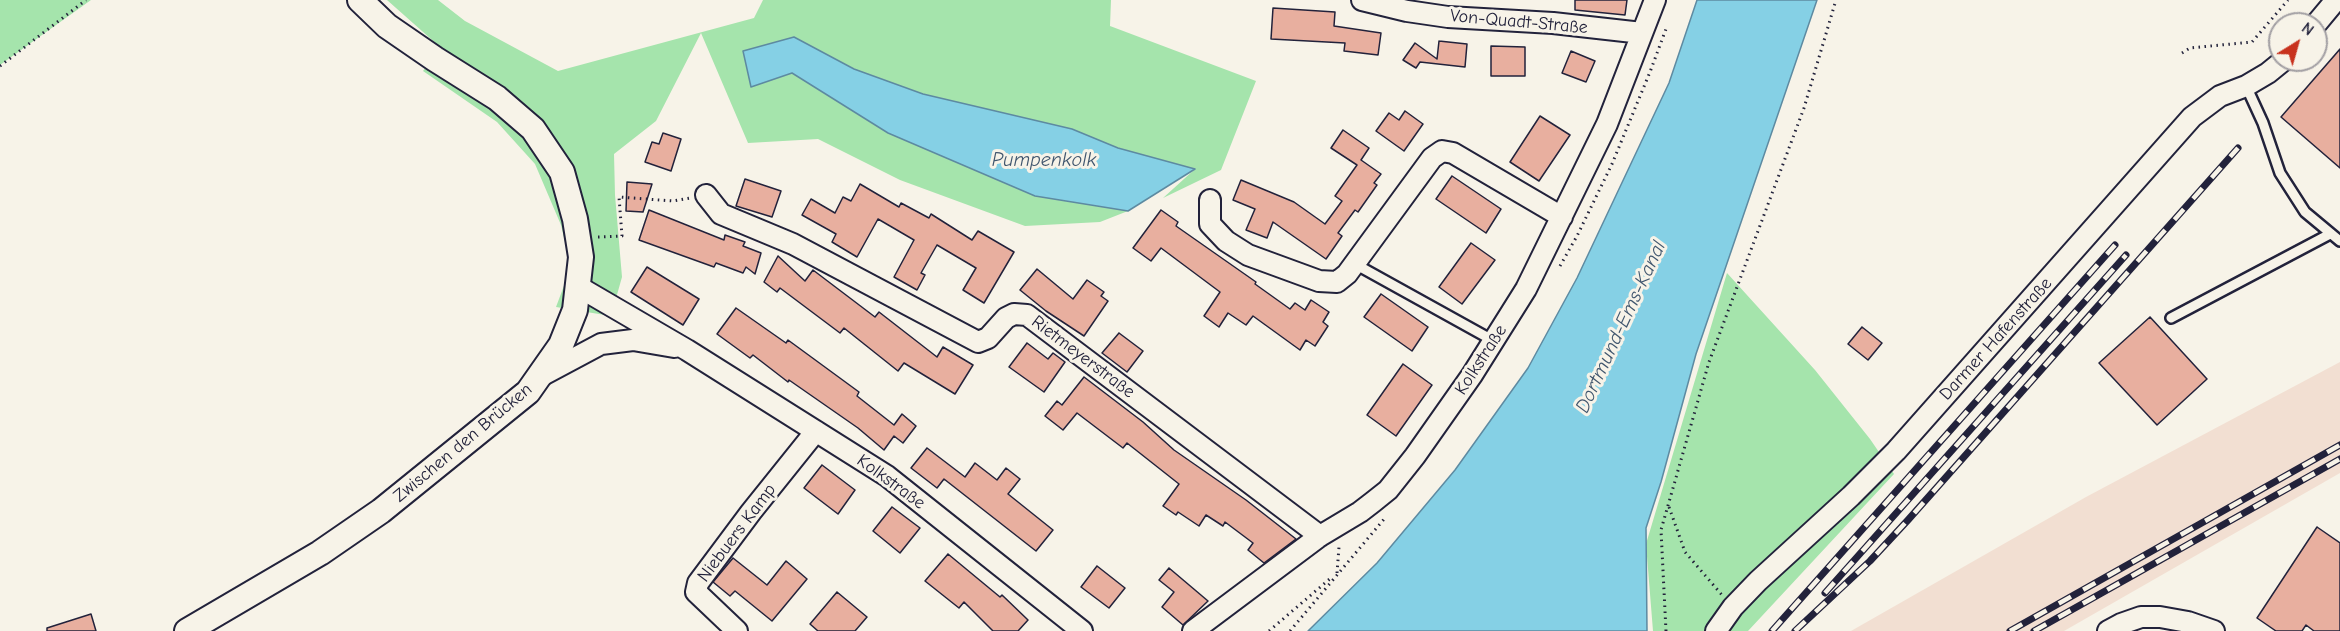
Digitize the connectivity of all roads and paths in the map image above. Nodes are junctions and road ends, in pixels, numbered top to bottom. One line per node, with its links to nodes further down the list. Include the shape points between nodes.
1 (86, 0): 12 (path)
2 (360, 0): 19 (street, Zwischen den Brücken, via 387,26 497,98 533,129 562,172)
3 (1362, 0): 8 (street, Von-Quadt-Straße, via 1407,11)
4 (1655, 0): 10 (street, Kolkstraße)
5 (1836, 0): 28 (path, via 1804,108 1709,362)
6 (2288, 0): 11 (path, via 2252,42 2190,48)
7 (2337, 0): 9 (street)
8 (1449, 8): 10 (street, Von-Quadt-Straße)
9 (2326, 12)
10 (1642, 33): 17 (street, Kolkstraße, via 1607,124)
11 (2182, 53)
12 (0, 66)
13 (2269, 72): 14 (street, Darmer Hafenstraße)
14 (2246, 86): 18 (lane, via 2280,173 2305,212); 30 (street, Darmer Hafenstraße, via 2220,96 2192,117 1896,451)
15 (706, 195): 19 (path, via 673,201 619,197 622,236); 29 (street, Rietmeyerstraße, via 721,214 793,244 978,342 988,338 1006,318 1028,315)
16 (1210, 200): 21 (street, via 1210,224 1226,241 1248,255 1319,281 1337,282)
17 (1562, 217): 21 (street, via 1453,153 1442,151 1432,158); 24 (street, Kolkstraße, via 1526,289)
18 (2330, 234): 20 (lane); 23 (lane)
19 (578, 239): 22 (street, Zwischen den Brücken)
20 (2340, 241)
21 (1355, 264): 24 (lane)
22 (579, 287): 25 (street, Kolkstraße); 26 (street, Zwischen den Brücken, via 561,345)
23 (2171, 318)
24 (1494, 341): 29 (street, Kolkstraße, via 1388,490)
25 (687, 350): 26 (street, Kolkstraße, via 633,340 601,344); 27 (street, Kolkstraße)
26 (541, 376): 31 (street, Zwischen den Brücken, via 528,392 381,511 320,553)
27 (816, 431): 32 (street, Niebuers Kamp, via 698,583 696,592); 33 (street, Kolkstraße, via 887,476)
28 (1669, 507): 30 (path, via 1685,552); 37 (path, via 1661,530)
29 (1320, 536): 34 (street, Kolkstraße)
30 (1733, 607): 38 (street, Darmer Hafenstraße)
31 (187, 631)
32 (737, 631)
33 (1082, 631)
34 (1193, 631)
35 (1269, 631): 36 (path, via 1337,572)
36 (1290, 631)
37 (1666, 631)
38 (1716, 631)
39 (2108, 631): 40 (street, via 2141,617 2160,617)
40 (2214, 631)

